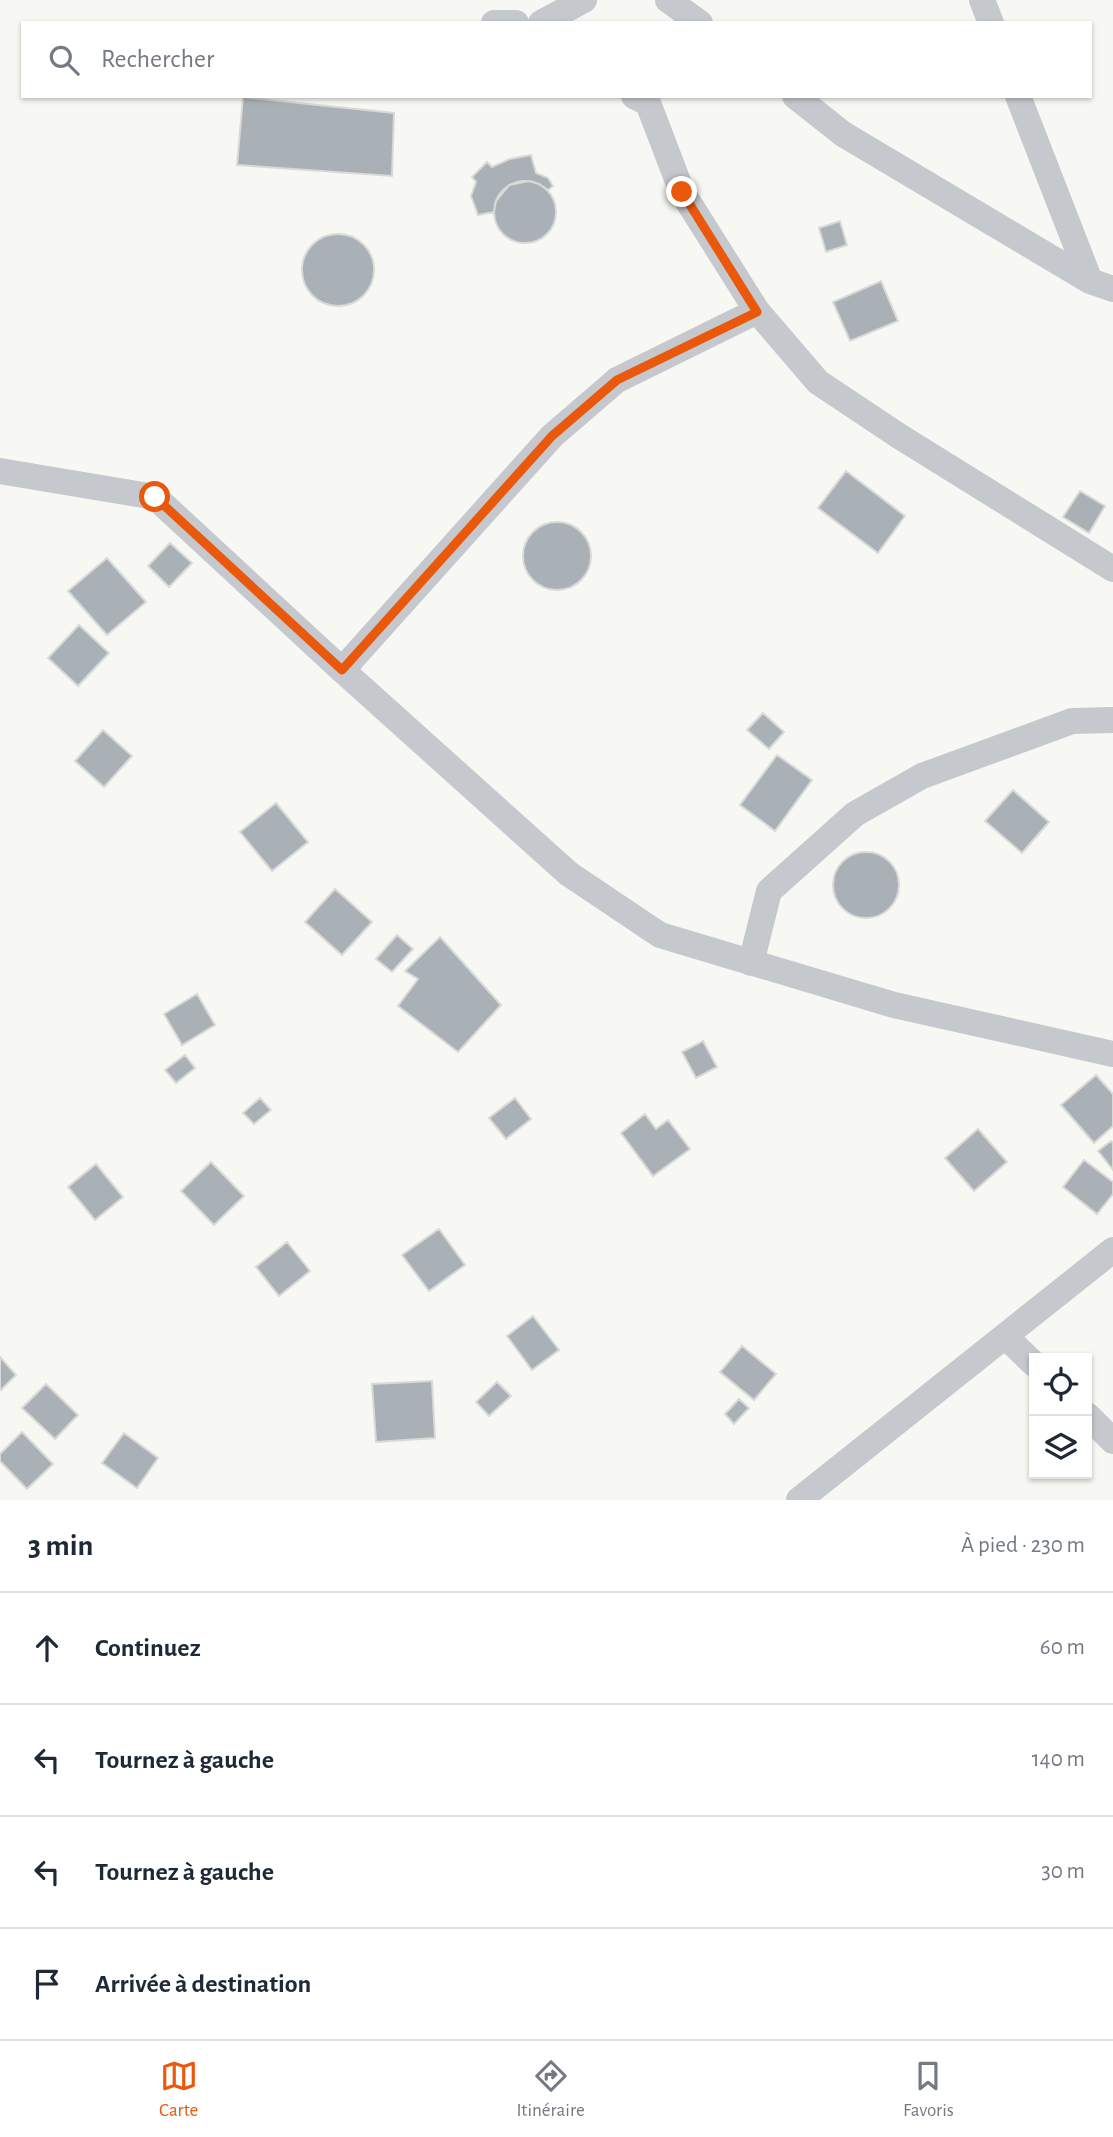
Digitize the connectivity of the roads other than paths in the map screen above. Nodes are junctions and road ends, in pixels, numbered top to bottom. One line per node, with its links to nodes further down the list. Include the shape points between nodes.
1 (584, 0): 4 (street)
2 (668, 0): 5 (street)
3 (982, 0): 6 (street)
4 (545, 21)
5 (697, 21)
6 (990, 21)
7 (638, 98): 11 (street, via 648,103 682,192)
8 (798, 98): 10 (street, via 843,134)
9 (1019, 98): 10 (street)
10 (1102, 285)
11 (757, 312): 13 (street, via 818,382); 14 (street, via 617,380 552,436)
12 (0, 471): 14 (street, via 155,497)
13 (1113, 569)
14 (342, 670): 16 (street, via 569,874 660,935)
15 (1113, 720): 16 (street, via 1072,721 922,776 855,814 769,891)
16 (751, 963): 17 (street, via 894,1005)
17 (1113, 1054)
18 (1113, 1250): 19 (street)
19 (1005, 1336): 20 (street); 23 (street)
20 (1029, 1359)
21 (1088, 1416): 22 (street)
22 (1113, 1441)
23 (799, 1500)

